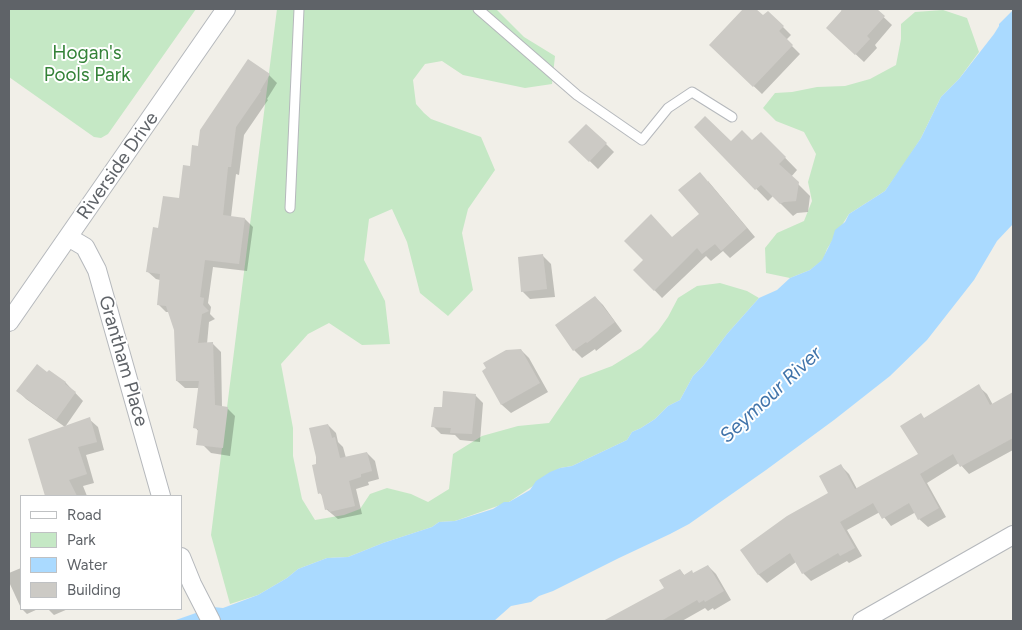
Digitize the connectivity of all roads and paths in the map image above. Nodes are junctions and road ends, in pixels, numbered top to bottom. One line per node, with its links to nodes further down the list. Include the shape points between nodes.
1 (226, 9): 6 (street, Riverside Drive)
2 (300, 9): 5 (lane)
3 (478, 9): 4 (lane, via 576,95 642,140 668,108 692,92)
4 (732, 117)
5 (290, 208)
6 (68, 237): 7 (street, Riverside Drive); 8 (street, Grantham Place, via 85,247 97,270)
7 (9, 322)
8 (161, 495)
9 (1013, 535): 12 (street)
10 (182, 559): 11 (street)
11 (210, 621)
12 (862, 621)

